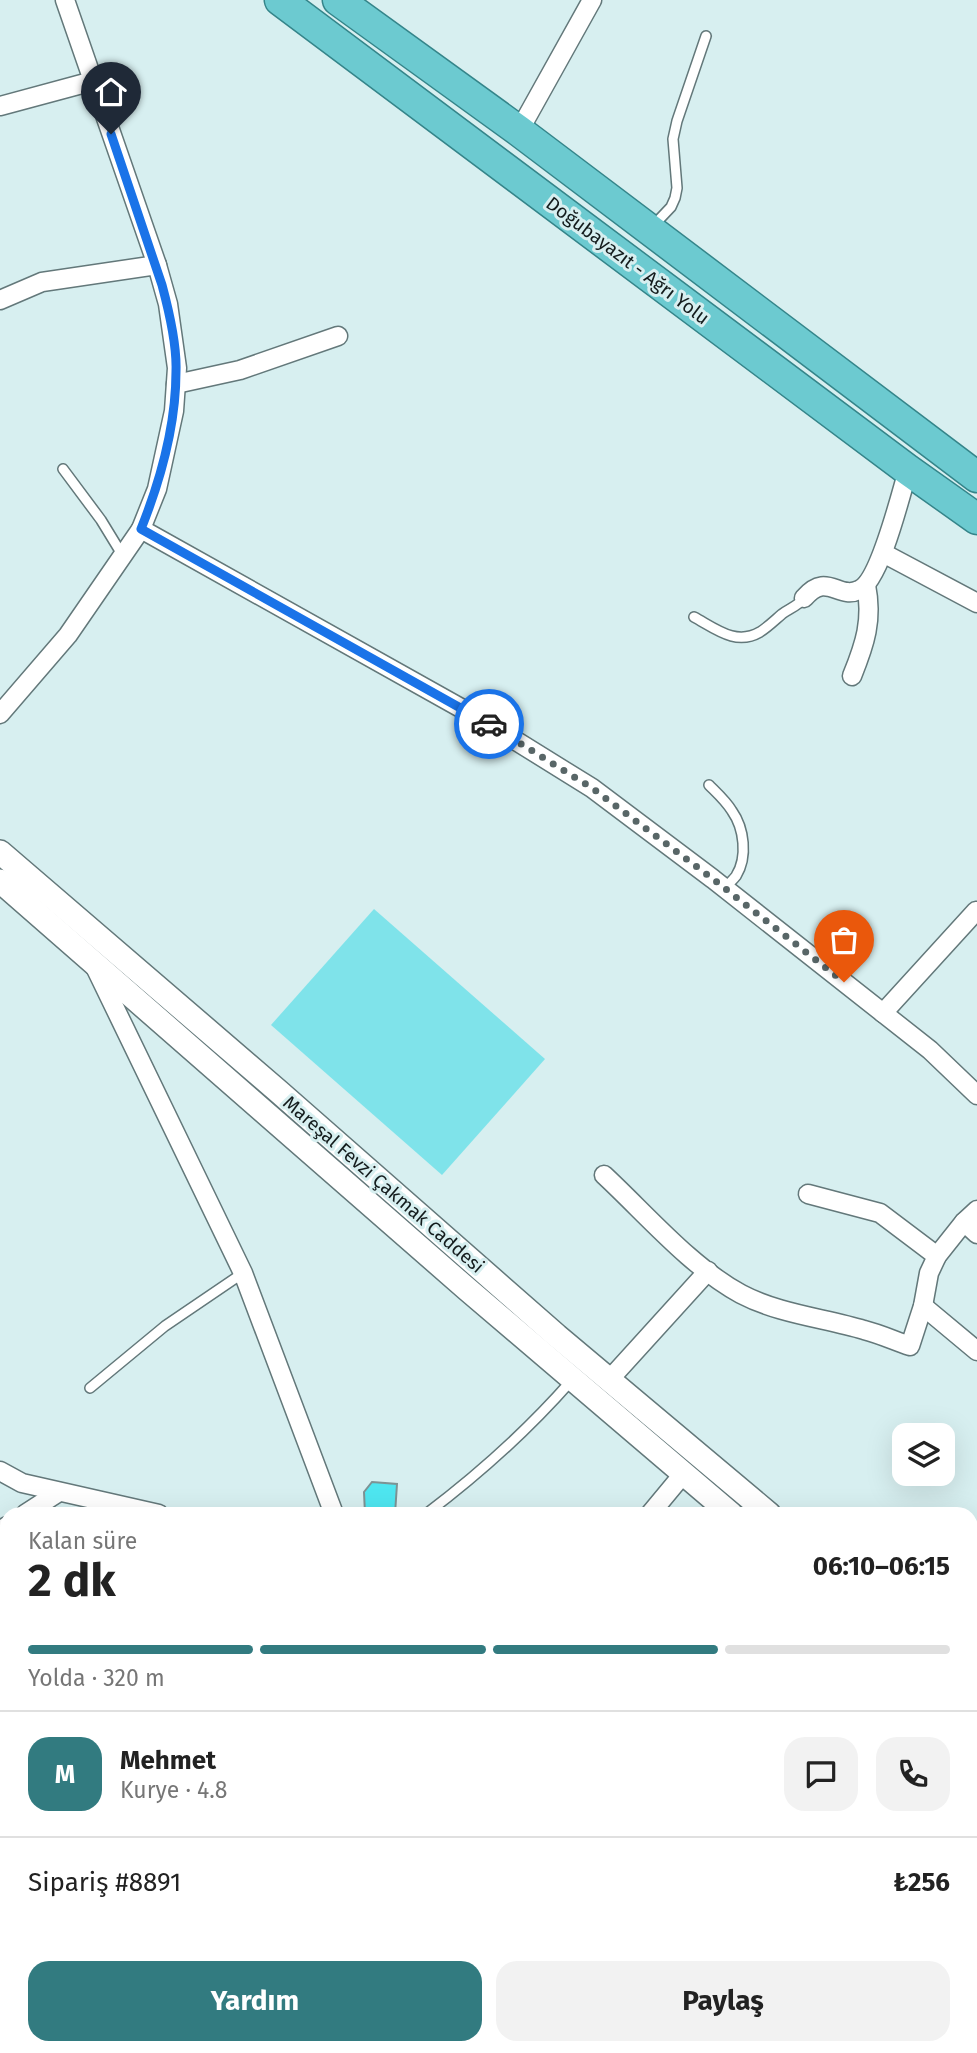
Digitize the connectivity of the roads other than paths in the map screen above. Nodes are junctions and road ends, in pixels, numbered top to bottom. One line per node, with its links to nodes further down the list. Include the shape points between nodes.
1 (65, 0): 6 (street)
2 (281, 0): 15 (highway, Doğubayazıt - Ağrı Yolu)
3 (338, 0): 8 (highway, Doğubayazıt - Ağrı Yolu)
4 (592, 0): 8 (street)
5 (706, 36): 9 (lane, via 673,139 675,198)
6 (93, 81): 7 (street); 10 (street)
7 (0, 106)
8 (519, 131): 9 (highway, Doğubayazıt - Ağrı Yolu)
9 (650, 230): 16 (highway, Doğubayazıt - Ağrı Yolu)
10 (157, 265): 11 (street, via 42,282); 13 (street, via 167,304)
11 (0, 300)
12 (338, 336): 13 (street, via 240,370)
13 (176, 384): 18 (street, via 157,489)
14 (63, 469): 20 (lane)
15 (908, 470): 17 (highway, Doğubayazıt - Ağrı Yolu); 19 (street)
16 (977, 477)
17 (977, 519)
18 (141, 529): 20 (street); 30 (street, via 484,721 592,788)
19 (883, 553): 21 (street); 23 (street)
20 (123, 556): 26 (street, via 68,635)
21 (866, 585): 22 (street, via 852,592 817,586); 25 (street, via 866,640)
22 (804, 598): 24 (lane, via 760,632 740,638)
23 (977, 603)
24 (694, 617)
25 (852, 676)
26 (0, 714)
27 (709, 785): 30 (lane, via 732,811 741,831 741,866)
28 (0, 852): 44 (street, Mareşal Fevzi Çakmak Caddesi)
29 (0, 881): 32 (street, Mareşal Fevzi Çakmak Caddesi)
30 (725, 889): 33 (street)
31 (976, 911): 33 (street)
32 (92, 961): 40 (street); 43 (street, Mareşal Fevzi Çakmak Caddesi)
33 (883, 1013): 34 (street)
34 (977, 1095)
35 (604, 1175): 39 (street)
36 (808, 1194): 38 (street, via 880,1213)
37 (973, 1222): 38 (street)
38 (937, 1256): 41 (street)
39 (708, 1271): 41 (street, via 744,1295 785,1311 910,1346); 44 (street)
40 (243, 1273): 45 (lane, via 165,1326); 51 (street)
41 (923, 1306): 42 (street)
42 (977, 1352)
43 (572, 1379): 47 (street, Mareşal Fevzi Çakmak Caddesi); 52 (lane, via 517,1438)
44 (609, 1380): 55 (street, Mareşal Fevzi Çakmak Caddesi)
45 (90, 1388)
46 (0, 1471): 48 (street, via 22,1483)
47 (684, 1473): 53 (street); 54 (street, Mareşal Fevzi Çakmak Caddesi)
48 (59, 1492): 49 (street); 50 (street)
49 (36, 1507)
50 (127, 1507)
51 (331, 1507)
52 (435, 1507)
53 (656, 1507)
54 (723, 1507)
55 (761, 1507)

